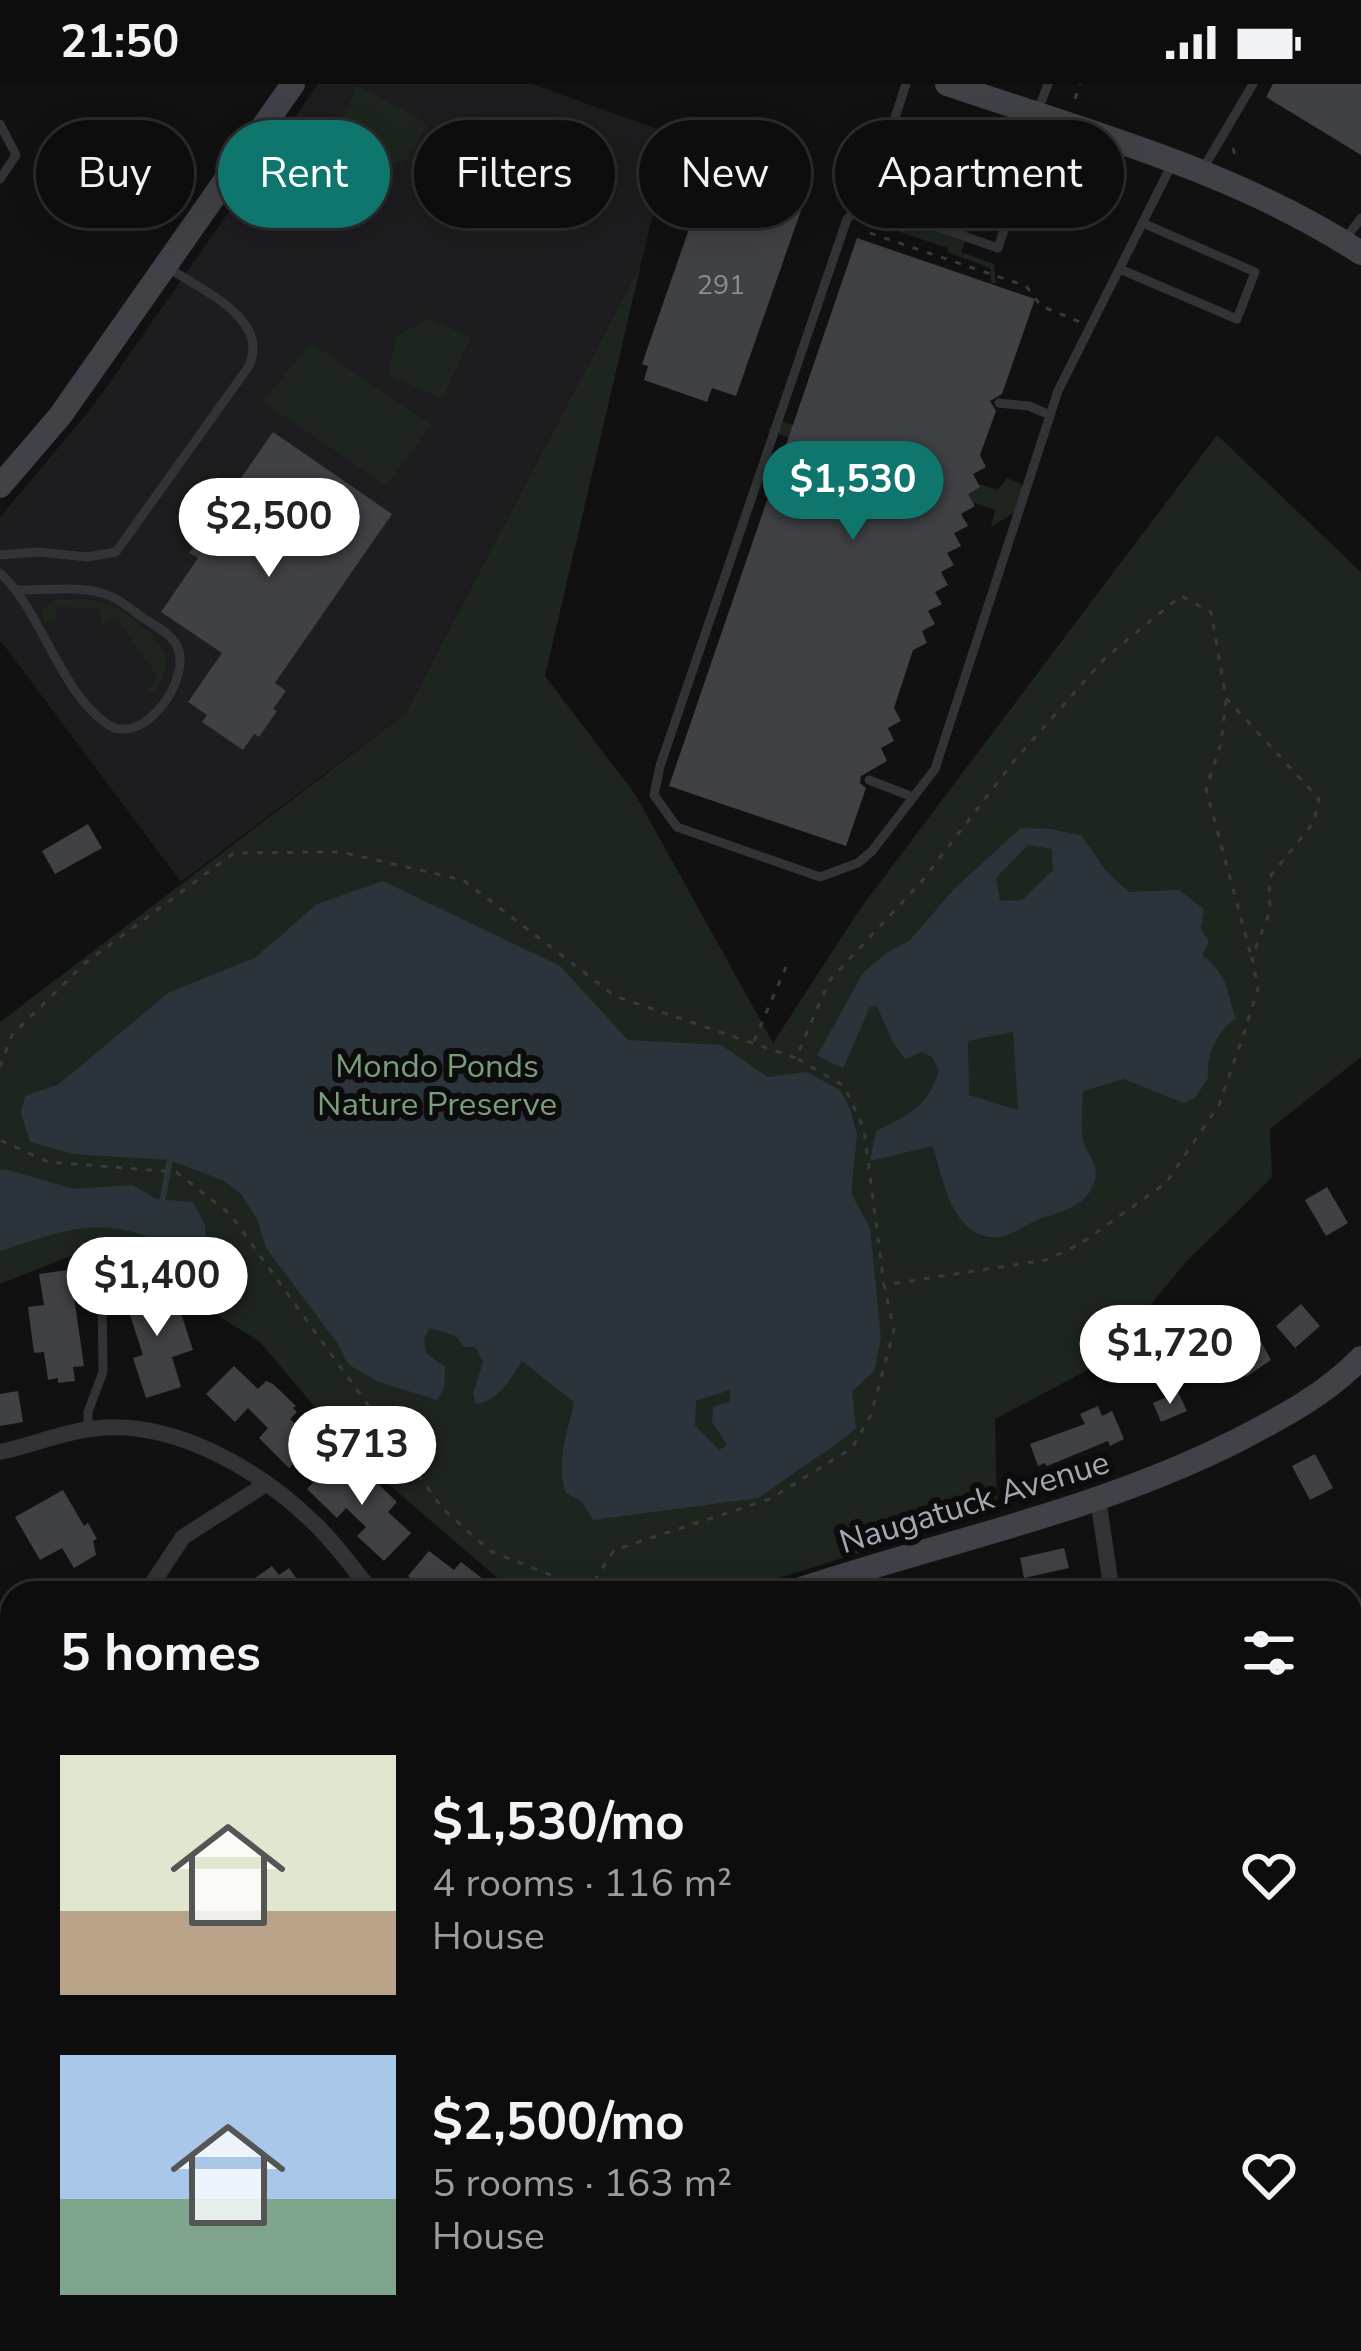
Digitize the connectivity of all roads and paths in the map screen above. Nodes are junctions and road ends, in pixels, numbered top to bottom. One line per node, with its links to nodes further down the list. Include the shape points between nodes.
1 (293, 84): 21 (main road)
2 (906, 84): 9 (lane)
3 (947, 84): 8 (main road)
4 (1048, 84): 8 (lane)
5 (1080, 84): 7 (path)
6 (1253, 84): 12 (lane)
7 (1075, 99)
8 (1036, 115): 11 (main road)
9 (894, 120)
10 (0, 124): 13 (lane, via 16,155)
11 (1173, 162): 12 (main road); 15 (lane)
12 (1202, 172): 20 (main road)
13 (0, 179)
14 (1361, 218): 20 (lane)
15 (1145, 224): 22 (lane); 22 (lane, via 1255,272 1237,320)
16 (844, 228): 32 (lane, via 654,795 676,827 820,877 872,851)
17 (941, 228): 18 (lane, via 998,248)
18 (1004, 228)
19 (870, 232): 23 (path, via 1026,286 1041,306)
20 (1352, 247)
21 (167, 267): 26 (main road); 27 (lane, via 249,327 252,361 125,545 106,556)
22 (1122, 270): 23 (lane)
23 (1092, 327): 25 (lane)
24 (999, 403): 25 (lane)
25 (1050, 415): 32 (lane, via 934,770)
26 (0, 486)
27 (0, 555)
28 (0, 573): 29 (lane)
29 (19, 590): 29 (lane, via 96,715 123,730 149,719 182,662 171,637 109,595)
30 (1226, 698): 33 (path, via 1207,789); 33 (path, via 1319,799 1314,822 1269,878 1270,911); 36 (path, via 1210,612 1181,596 1105,658 1014,761 922,881 830,982)
31 (869, 780): 32 (lane)
32 (913, 797)
33 (1252, 957): 39 (path, via 1258,989 1219,1105 1166,1183 1046,1260)
34 (786, 968): 35 (path)
35 (753, 1043): 36 (path); 37 (path, via 615,996 463,880 341,852 234,853 85,963 12,1036)
36 (796, 1058): 39 (path, via 844,1087 864,1129)
37 (0, 1067)
38 (0, 1140): 48 (path, via 48,1162 176,1172 230,1214 443,1509 490,1550)
39 (884, 1286): 49 (path, via 894,1330 871,1415 852,1448 770,1499 614,1550)
40 (102, 1291): 42 (lane, via 103,1372)
41 (1361, 1358): 45 (main road, Naugatuck Avenue, via 1276,1420)
42 (88, 1429): 43 (street); 44 (street, via 151,1430)
43 (0, 1452)
44 (266, 1484): 46 (street, via 183,1537); 47 (street, via 316,1524)
45 (1098, 1499): 50 (main road, Naugatuck Avenue); 51 (street)
46 (154, 1581)
47 (363, 1581)
48 (561, 1581)
49 (594, 1581)
50 (828, 1581)
51 (1110, 1581)

